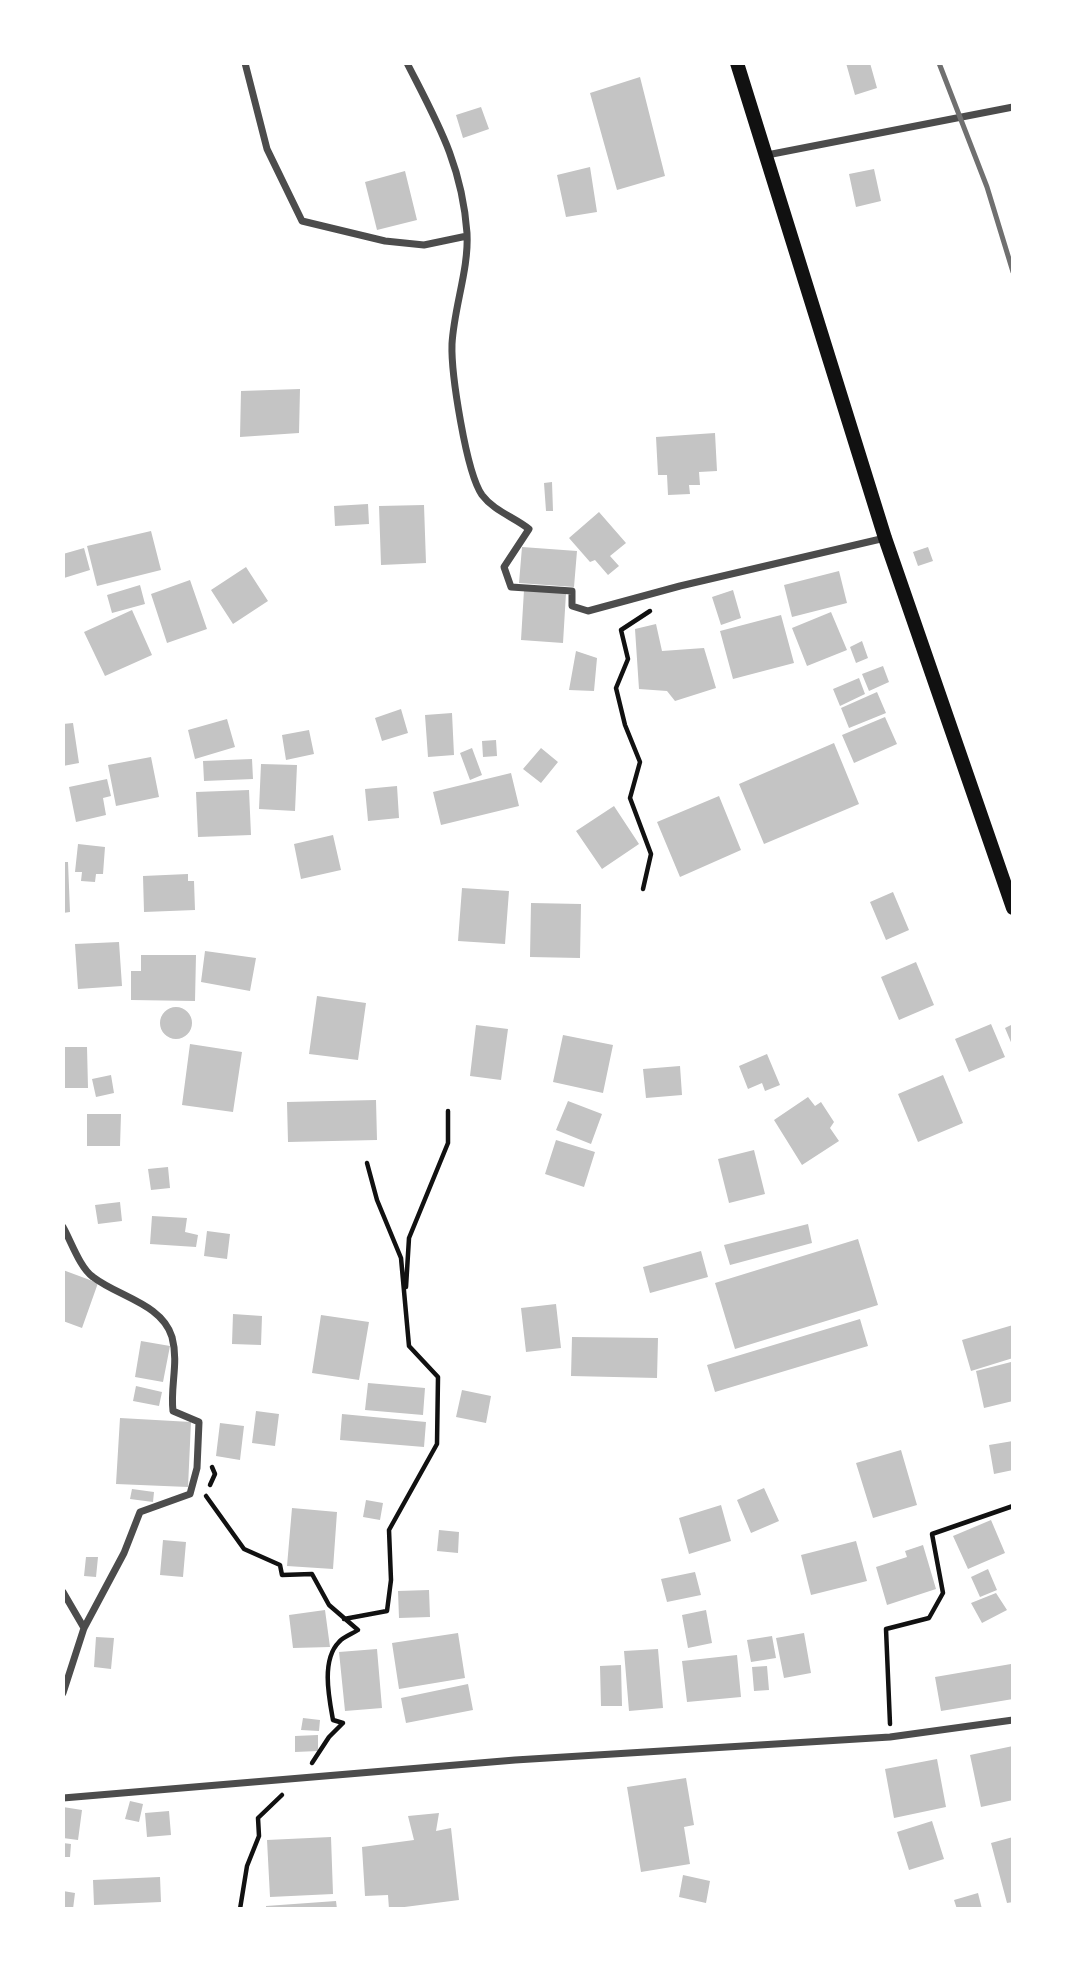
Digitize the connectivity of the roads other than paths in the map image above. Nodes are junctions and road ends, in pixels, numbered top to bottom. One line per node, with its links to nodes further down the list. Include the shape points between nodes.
1 (245, 63): 6 (street, via 267,149 302,221 385,241 424,244)
2 (407, 63): 6 (street, via 451,148)
3 (737, 63): 5 (main road)
4 (1013, 107): 5 (street)
5 (767, 155): 7 (main road)
6 (467, 236): 7 (street, via 452,344 454,376 472,473 482,495 529,529 504,567 511,587 572,591 572,606 588,611)
7 (884, 538): 8 (main road)
8 (1013, 908)
9 (63, 1227): 11 (street, via 90,1276 162,1317 177,1365 171,1389 173,1411 199,1422 197,1468 190,1494 140,1513)
10 (63, 1592): 11 (street)
11 (84, 1628): 12 (street)
12 (63, 1693)
13 (1013, 1720): 14 (street, via 890,1737 515,1760)
14 (63, 1798)

